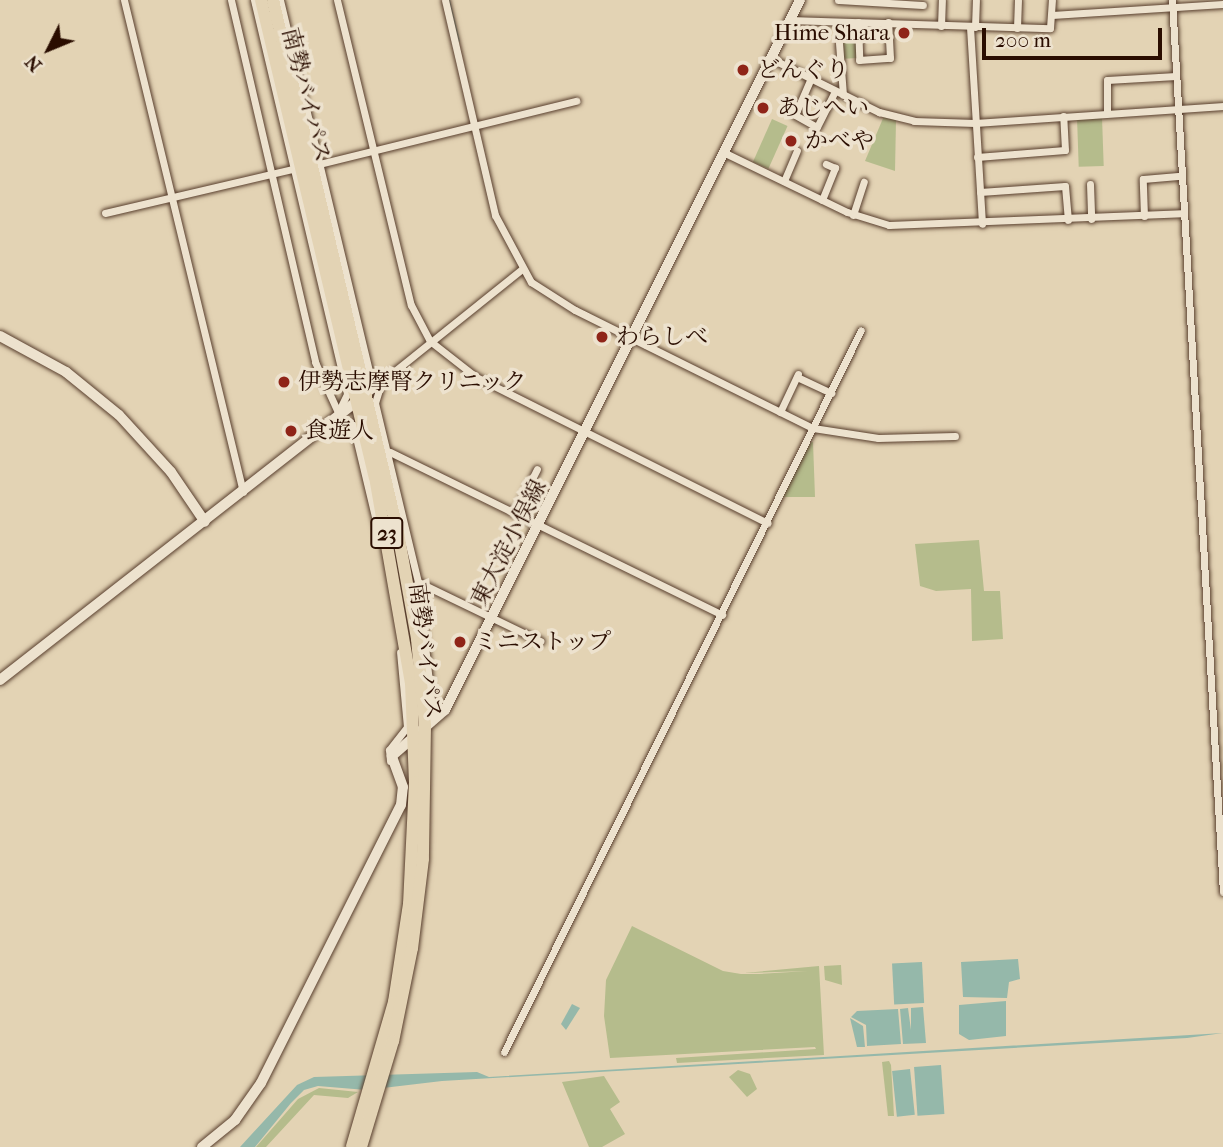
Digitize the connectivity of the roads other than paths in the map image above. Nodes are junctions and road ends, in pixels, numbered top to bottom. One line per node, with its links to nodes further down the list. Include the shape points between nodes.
1 (126, 0): 51 (street)
2 (231, 0): 45 (street)
3 (254, 0): 44 (street)
4 (261, 0): 67 (highway, 南勢バイパス / 23)
5 (273, 0): 67 (highway, 南勢バイパス / 23)
6 (280, 0): 42 (street)
7 (337, 0): 38 (street)
8 (444, 0): 37 (street)
9 (800, 0): 20 (main road, 東大淀小俣線)
10 (838, 0): 15 (street)
11 (942, 0): 23 (street)
12 (976, 0): 24 (street)
13 (1018, 0): 25 (street)
14 (1052, 0): 19 (street)
15 (910, 2): 18 (street)
16 (1172, 3): 17 (street); 19 (street); 28 (street)
17 (1223, 4)
18 (923, 5)
19 (1052, 15): 25 (street, via 1050,29)
20 (789, 20): 21 (street); 27 (main road, 東大淀小俣線)
21 (858, 22): 22 (street); 22 (street, via 859,60 890,58)
22 (888, 22): 23 (street)
23 (941, 26): 24 (street)
24 (973, 27): 25 (street); 36 (street)
25 (1017, 28)
26 (839, 43): 30 (street)
27 (770, 58): 29 (street); 40 (main road, 東大淀小俣線)
28 (1176, 76): 33 (street); 34 (street, via 1107,80)
29 (811, 78): 30 (street); 30 (street, via 794,115 817,127)
30 (839, 93): 36 (street, via 895,117)
31 (576, 101): 37 (street)
32 (1223, 106): 33 (street)
33 (1178, 109): 34 (street); 46 (street)
34 (1107, 113): 35 (street)
35 (1063, 116): 36 (street); 41 (street, via 1065,150)
36 (975, 123): 41 (street)
37 (474, 125): 38 (street); 60 (street, via 495,215)
38 (372, 150): 42 (street); 64 (street, via 411,305)
39 (797, 151): 47 (street)
40 (723, 152): 47 (street); 63 (main road, 東大淀小俣線)
41 (977, 156): 50 (street)
42 (319, 163): 65 (street, via 369,371)
43 (826, 164): 52 (street, via 835,168)
44 (293, 169): 45 (street); 69 (street, via 347,394)
45 (270, 174): 51 (street); 69 (street, via 315,362)
46 (1181, 176): 54 (street); 56 (street, via 1143,179)
47 (784, 181): 52 (street)
48 (864, 182): 55 (street)
49 (1090, 184): 57 (street)
50 (979, 192): 58 (street, via 1065,186); 59 (street)
51 (170, 197): 53 (street); 75 (street)
52 (822, 200): 55 (street)
53 (105, 213)
54 (1182, 213): 56 (street); 88 (street)
55 (853, 215): 59 (street, via 901,227)
56 (1144, 215): 57 (street)
57 (1091, 219): 58 (street)
58 (1068, 220): 59 (street)
59 (982, 224)
60 (522, 269): 63 (street, via 552,297); 64 (street)
61 (861, 330): 66 (street)
62 (0, 336): 77 (main road, via 66,372 119,415 171,472)
63 (632, 337): 68 (street); 71 (main road, 東大淀小俣線)
64 (430, 341): 65 (street); 71 (street, via 460,368)
65 (382, 380): 67 (street); 73 (street, via 375,403)
66 (831, 393): 68 (street, via 798,375); 70 (street)
67 (361, 398): 69 (main road); 86 (highway, 南勢バイパス / 23)
68 (780, 412): 70 (street)
69 (336, 414): 75 (main road); 87 (street, via 353,425 390,586 407,727 389,750)
70 (813, 428): 72 (street, via 886,439); 78 (street)
71 (587, 432): 78 (street); 79 (main road, 東大淀小俣線)
72 (955, 436)
73 (390, 452): 76 (street); 80 (street)
74 (537, 469): 76 (street)
75 (243, 493): 77 (main road)
76 (515, 513): 79 (street)
77 (205, 522): 84 (main road)
78 (767, 523): 81 (street)
79 (539, 525): 81 (street); 82 (main road, 東大淀小俣線)
80 (418, 582): 82 (street); 85 (street, via 431,701)
81 (722, 615): 89 (street)
82 (492, 618): 83 (street); 85 (main road, 東大淀小俣線)
83 (540, 641)
84 (0, 680)
85 (445, 710): 86 (main road, 東大淀小俣線)
86 (420, 730): 87 (main road, 東大淀小俣線, via 395,750); 90 (highway, 南勢バイパス / 23, via 409,904)
87 (392, 764): 91 (main road, via 403,787 401,805 261,1083 235,1120)
88 (1223, 892)
89 (504, 1052)
90 (374, 1093): 92 (highway, 南勢バイパス / 23); 93 (highway, 南勢バイパス / 23)
91 (202, 1147)
92 (352, 1147)
93 (361, 1147)

